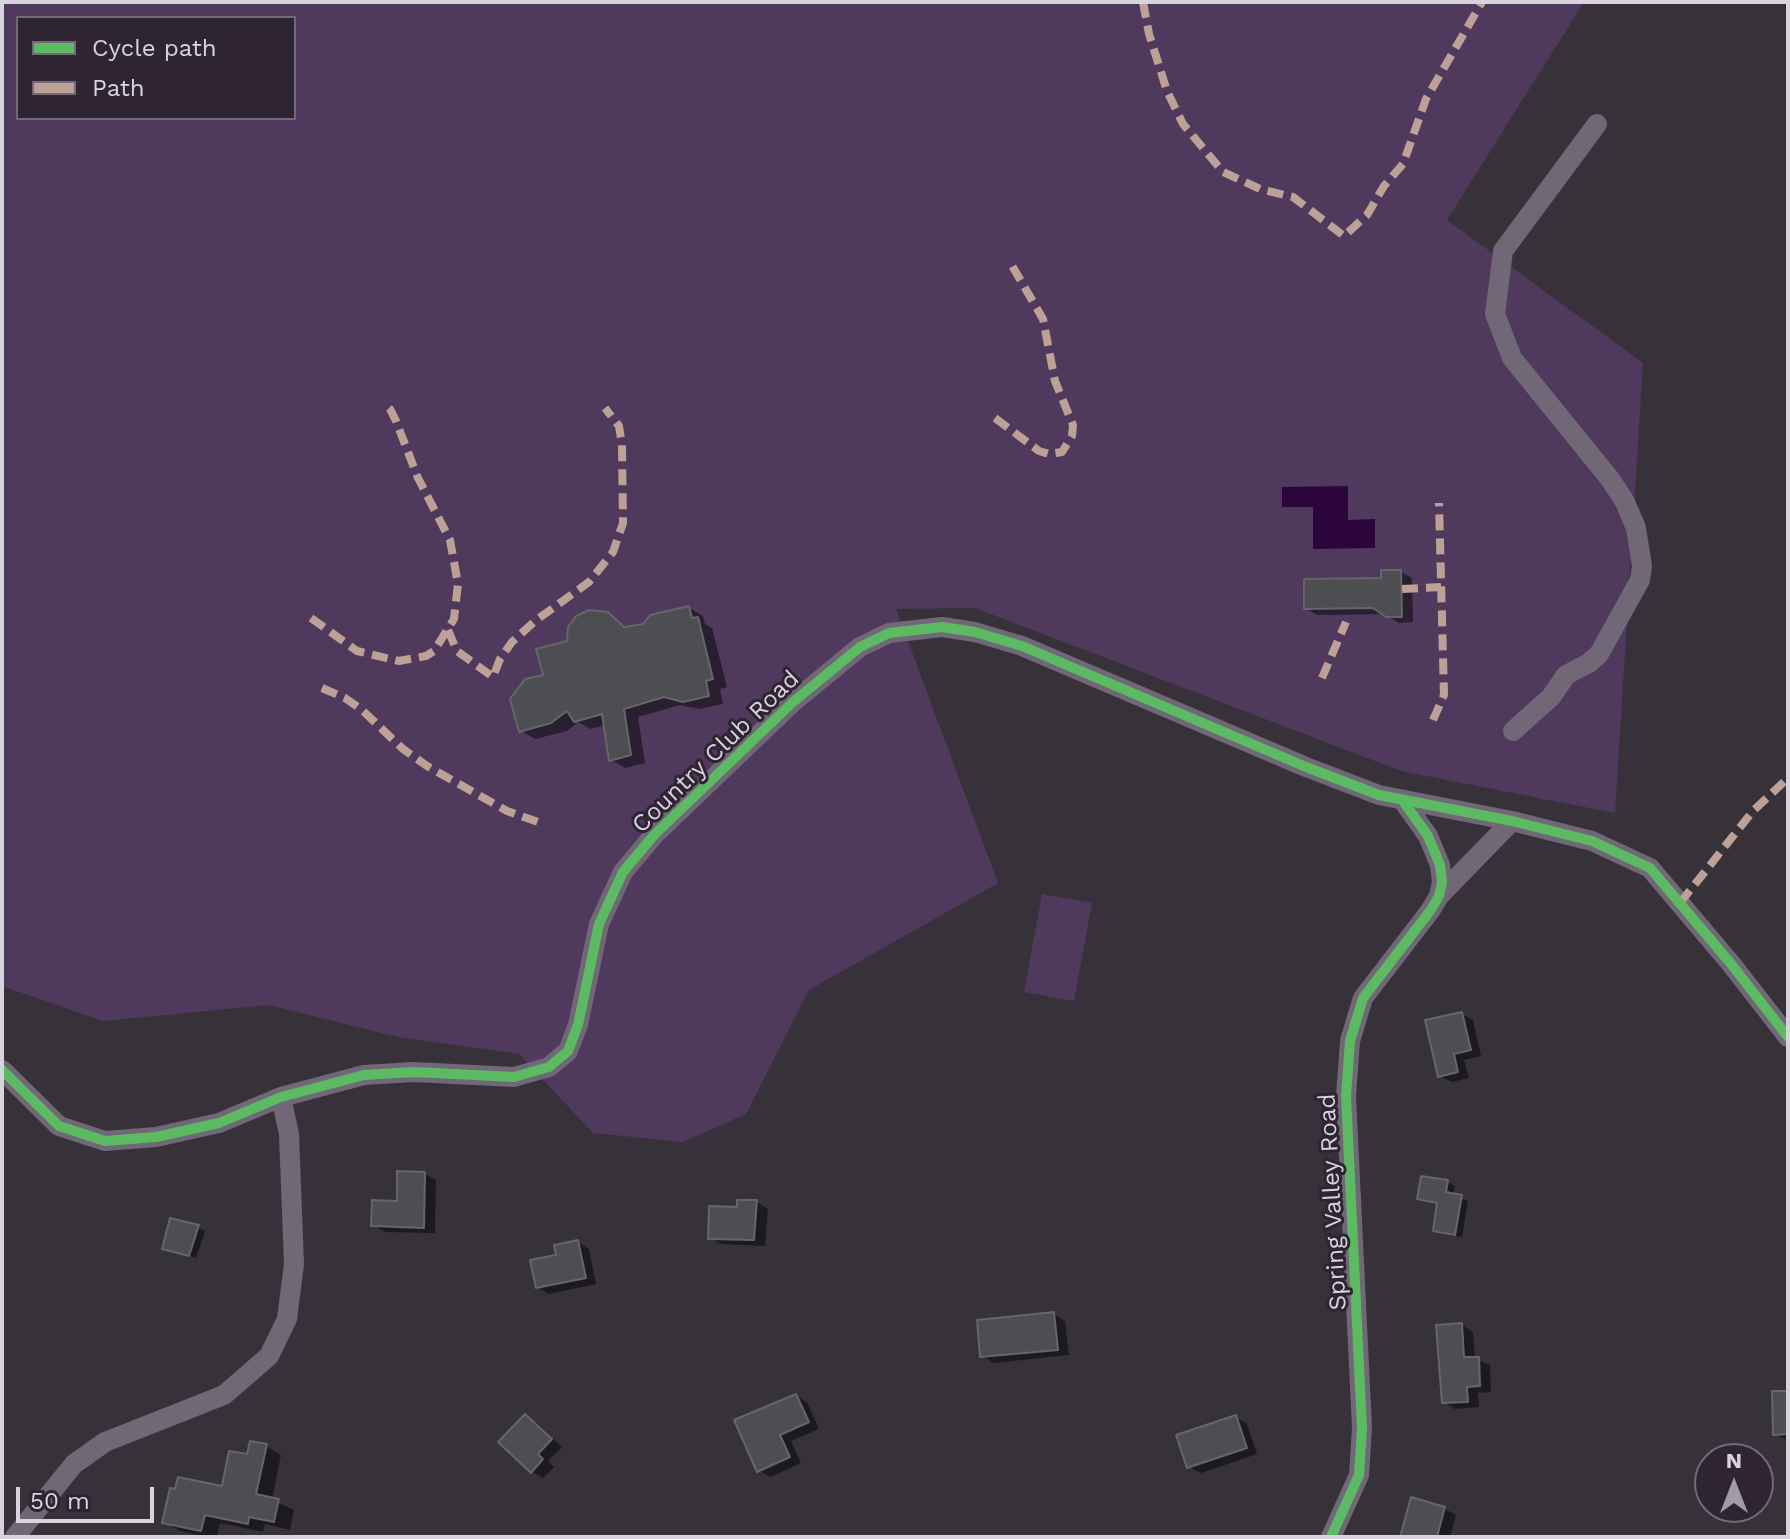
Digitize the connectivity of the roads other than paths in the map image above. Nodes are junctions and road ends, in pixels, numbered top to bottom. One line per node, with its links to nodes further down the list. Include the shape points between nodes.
1 (1597, 124): 2 (street, via 1503,251 1495,314 1512,358 1625,502 1642,566 1640,580 1599,654 1566,675 1551,697)
2 (1513, 731)
3 (1403, 801): 4 (street, Country Club Road); 5 (street, via 1428,836 1440,865); 8 (street, Country Club Road, via 1306,767 1022,646 942,627 889,633 860,647 793,702 654,835 623,872 599,924 578,1025 568,1051 549,1067 514,1077 364,1075)
4 (1512, 821): 5 (street, Spring Valley Road); 6 (street, Country Club Road, via 1592,841 1650,868)
5 (1439, 896): 10 (street, Spring Valley Road, via 1363,998 1350,1041 1346,1096 1362,1428 1359,1475)
6 (1788, 1037)
7 (2, 1070): 8 (street, Country Club Road, via 59,1126 105,1141 156,1137 219,1123)
8 (281, 1097): 9 (street, via 289,1134 294,1264 287,1319 269,1356 224,1395 98,1447 74,1464)
9 (15, 1537)
10 (1331, 1537)

